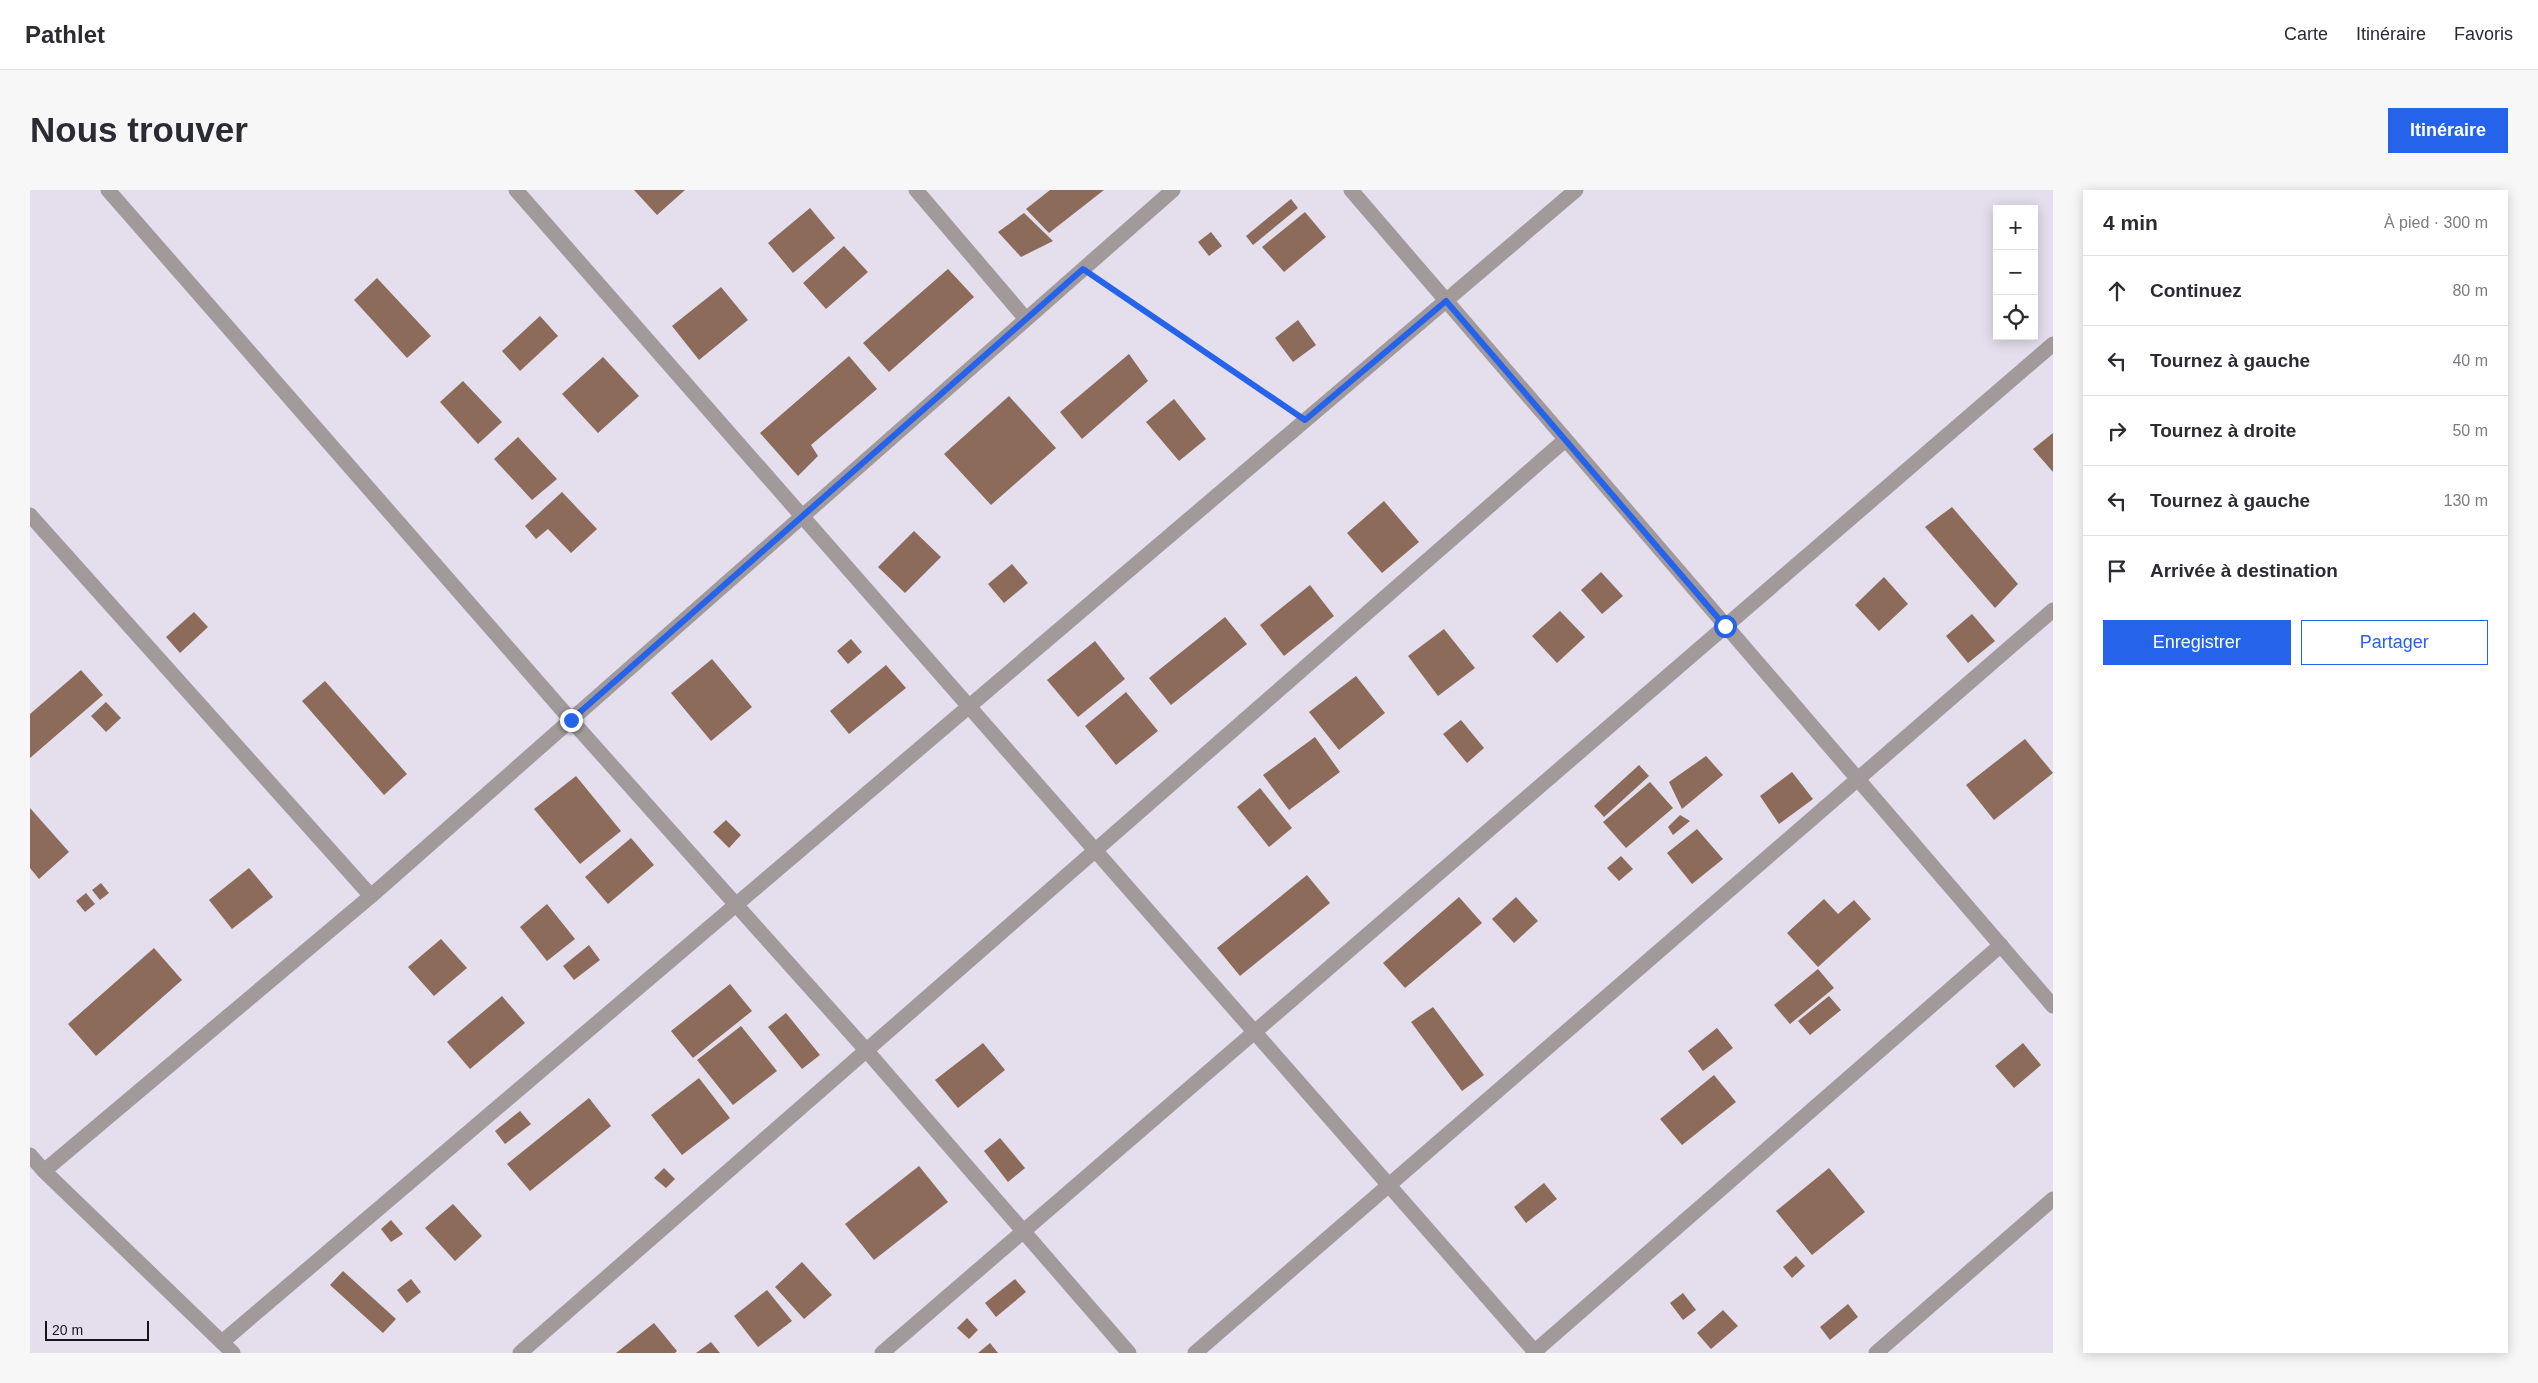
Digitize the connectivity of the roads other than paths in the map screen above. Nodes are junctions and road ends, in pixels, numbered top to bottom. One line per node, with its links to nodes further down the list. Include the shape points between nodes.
1 (108, 190): 16 (street)
2 (516, 190): 12 (street)
3 (916, 190): 8 (street)
4 (1173, 190): 8 (street)
5 (1351, 190): 7 (street)
6 (1576, 190): 7 (street)
7 (1446, 301): 10 (street); 15 (street)
8 (1026, 319): 12 (street)
9 (2053, 344): 14 (street)
10 (1565, 440): 14 (street); 18 (street)
11 (30, 515): 19 (street)
12 (802, 516): 15 (street); 16 (street)
13 (2053, 610): 17 (street)
14 (1725, 626): 17 (street); 23 (street)
15 (969, 706): 18 (street); 20 (street)
16 (571, 720): 19 (street); 20 (street)
17 (1858, 779): 21 (street); 27 (street)
18 (1095, 850): 23 (street); 24 (street)
19 (371, 896): 26 (street)
20 (736, 905): 24 (street); 30 (street)
21 (2001, 946): 22 (street); 31 (street)
22 (2053, 1006)
23 (1254, 1032): 27 (street); 29 (street)
24 (866, 1050): 29 (street); 33 (street)
25 (30, 1155): 26 (street)
26 (44, 1171): 30 (street)
27 (1389, 1185): 31 (street); 36 (street)
28 (2053, 1199): 37 (street)
29 (1024, 1231): 34 (street); 35 (street)
30 (222, 1342): 32 (street)
31 (1535, 1352)
32 (233, 1353)
33 (520, 1353)
34 (882, 1353)
35 (1129, 1353)
36 (1195, 1353)
37 (1876, 1353)

